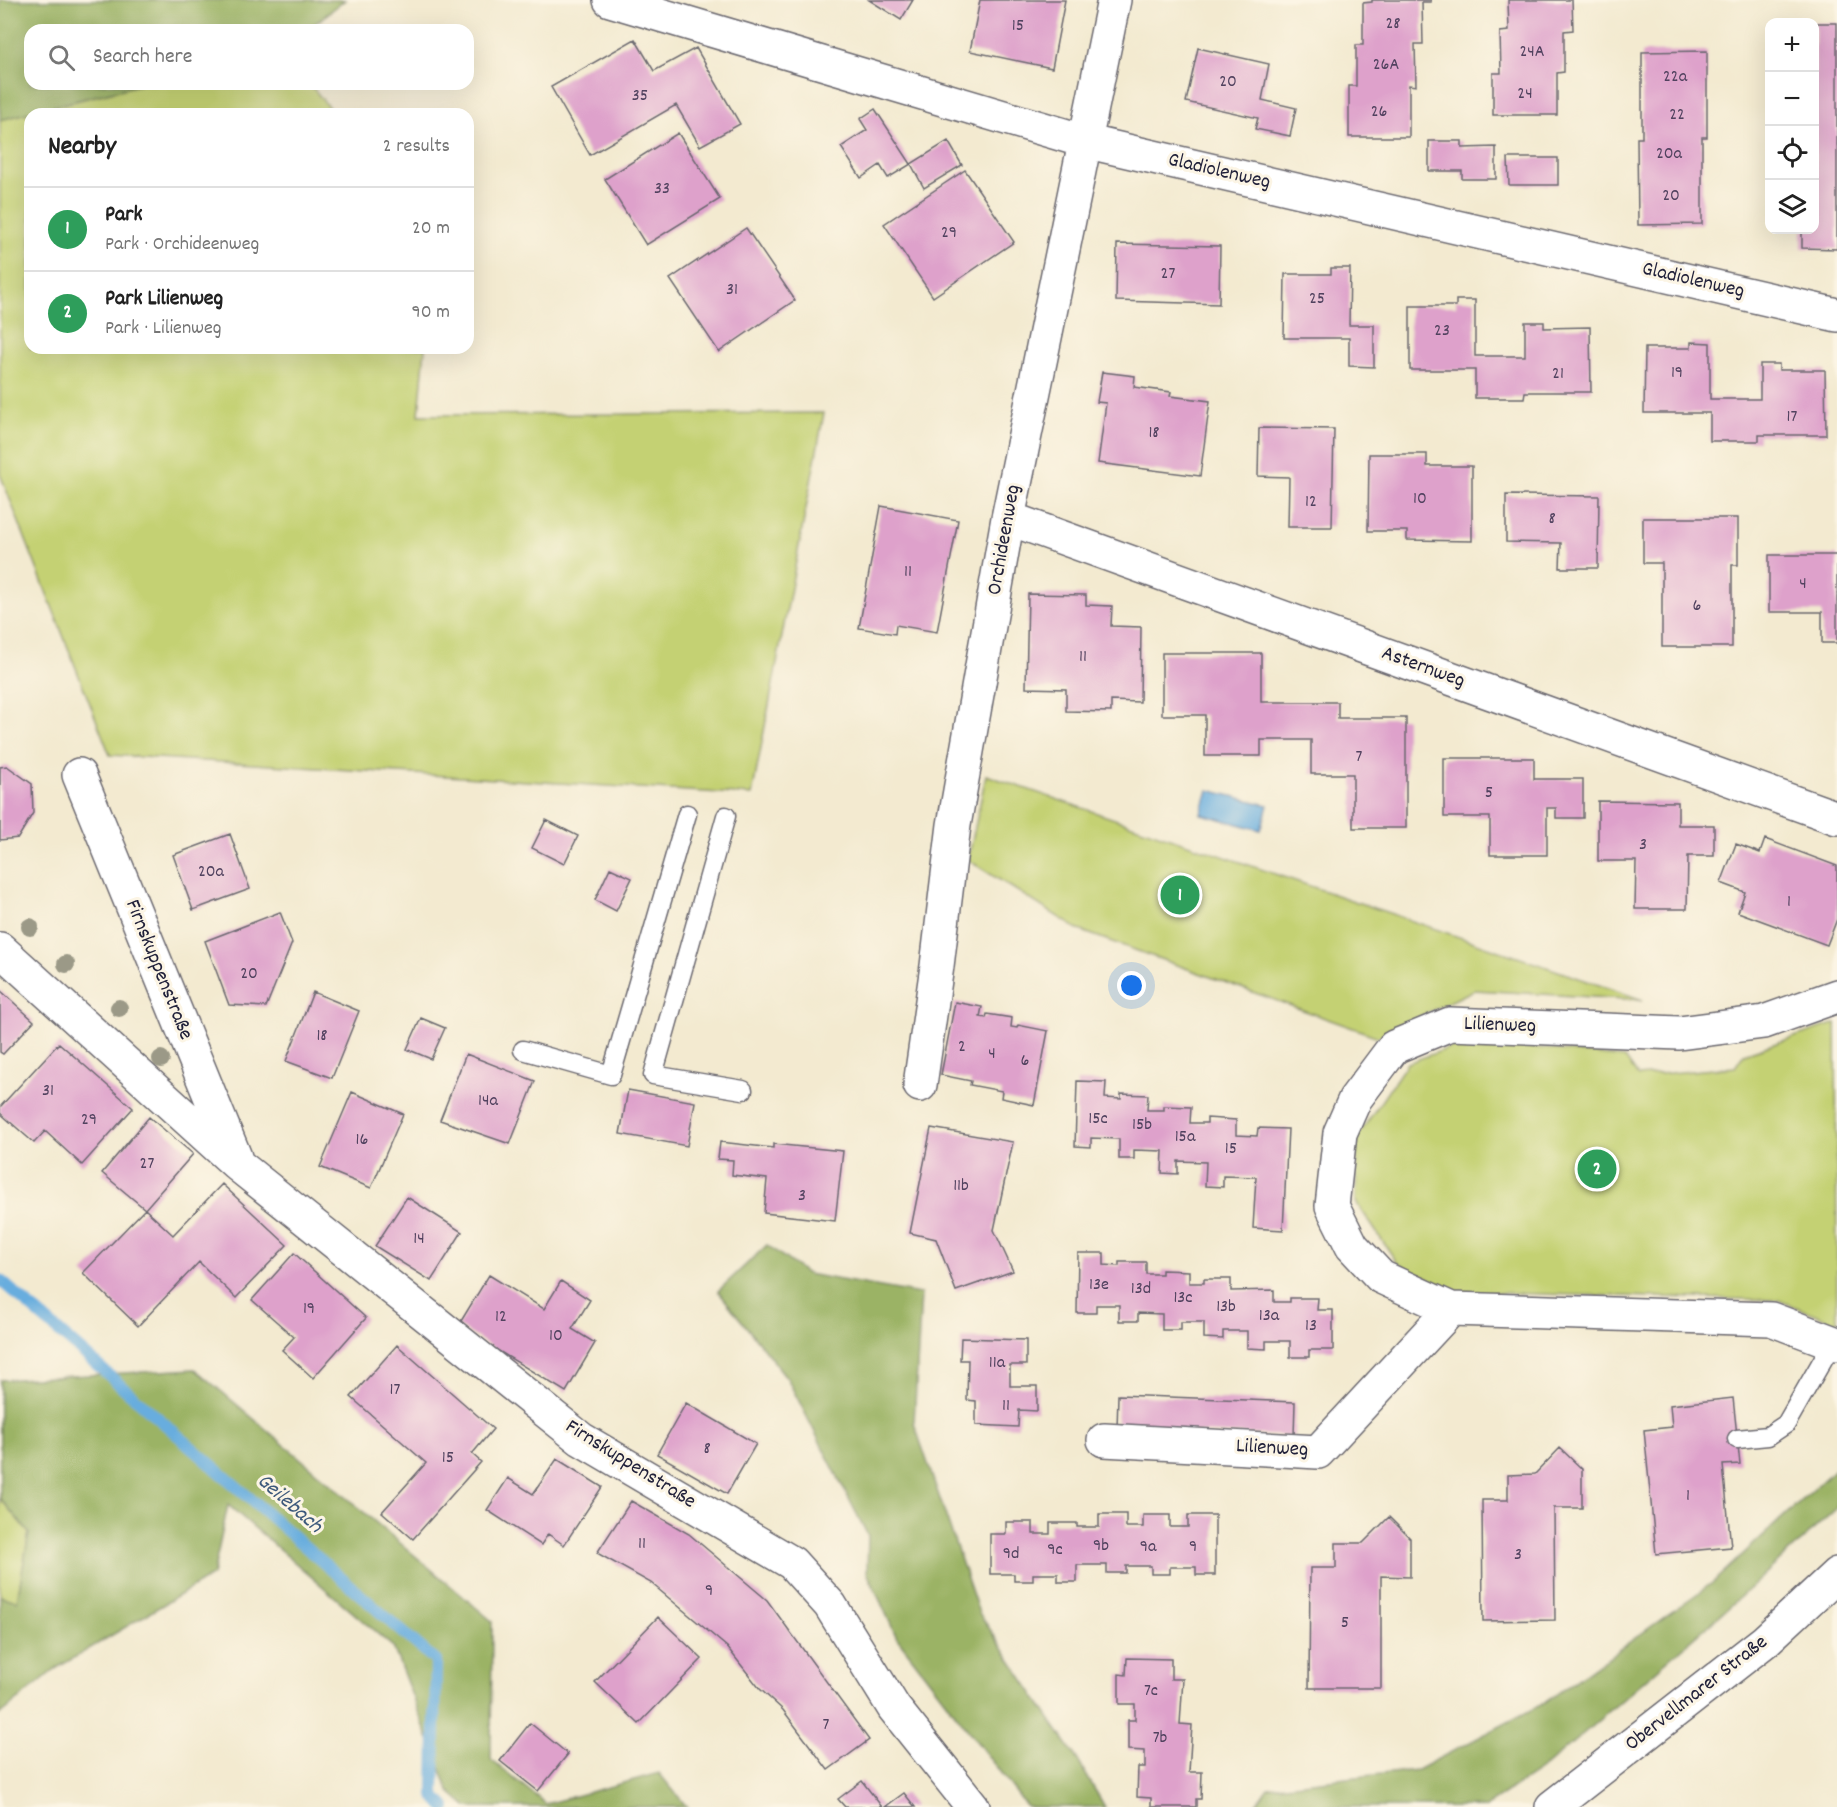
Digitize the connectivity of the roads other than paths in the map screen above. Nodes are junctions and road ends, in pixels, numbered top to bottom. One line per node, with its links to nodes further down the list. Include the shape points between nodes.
1 (610, 0): 3 (street, Gladiolenweg)
2 (1114, 0): 3 (street, Orchideenweg)
3 (1084, 141): 4 (street, Gladiolenweg); 5 (street, Orchideenweg)
4 (1837, 315)
5 (1008, 518): 9 (street, Asternweg); 13 (street, Orchideenweg, via 954,825)
6 (79, 775): 15 (street, Firnskuppenstraße)
7 (687, 814): 12 (lane, via 611,1075)
8 (726, 816): 14 (lane, via 653,1075)
9 (1837, 818)
10 (0, 949): 15 (street, Firnskuppenstraße)
11 (1837, 996): 16 (street, Lilienweg, via 1764,1022 1679,1033 1450,1024 1394,1047 1355,1099 1341,1133 1332,1206 1352,1246 1381,1277)
12 (523, 1050)
13 (920, 1085)
14 (743, 1090)
15 (238, 1165): 21 (street, Firnskuppenstraße, via 581,1439 792,1563 830,1605 894,1708)
16 (1451, 1309): 17 (street, Lilienweg, via 1772,1319); 19 (street, Lilienweg, via 1318,1452)
17 (1835, 1343): 18 (lane, via 1786,1424 1768,1436)
18 (1737, 1438)
19 (1104, 1440)
20 (1837, 1574): 22 (street, Obervellmarer Straße, via 1765,1641)
21 (974, 1807)
22 (1552, 1807)

